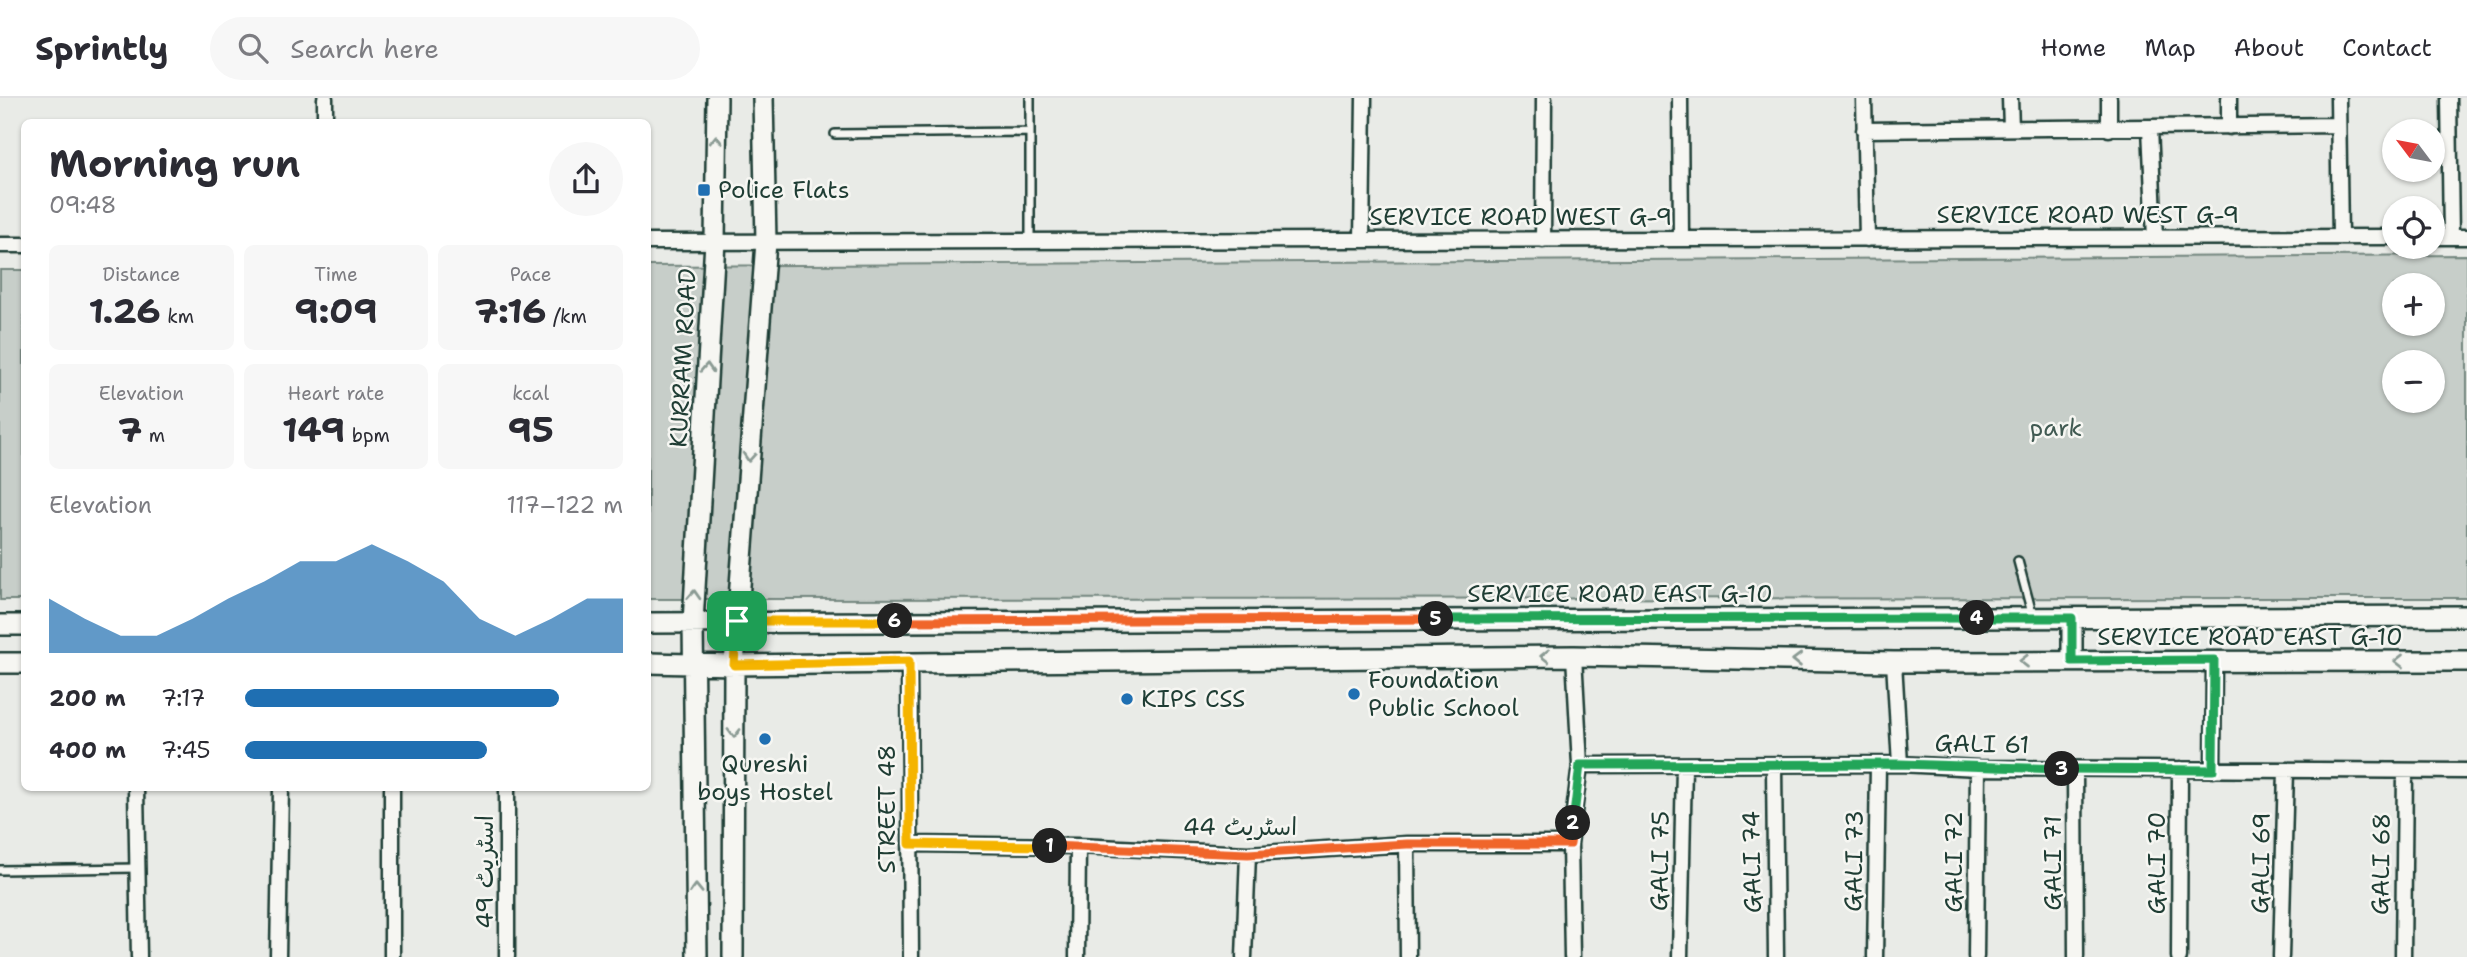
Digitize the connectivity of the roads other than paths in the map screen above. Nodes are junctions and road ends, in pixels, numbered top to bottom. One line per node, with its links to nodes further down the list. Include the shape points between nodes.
1 (325, 98): 14 (street)
2 (717, 98): 33 (main road, KURRAM ROAD, one-way to 2)
3 (764, 98): 35 (main road)
4 (1030, 98): 21 (lane)
5 (1364, 98): 31 (street)
6 (1544, 98): 32 (street)
7 (1680, 98): 29 (street)
8 (1864, 98): 20 (street)
9 (2010, 98): 17 (street)
10 (2109, 98): 19 (street)
11 (2229, 98): 16 (street)
12 (2338, 98): 15 (street)
13 (2449, 98): 26 (street)
14 (325, 119)
15 (2338, 125): 16 (street); 23 (street)
16 (2229, 127): 18 (street)
17 (2011, 128): 19 (street); 20 (street)
18 (2150, 128): 19 (street); 28 (street)
19 (2109, 129)
20 (1864, 130): 30 (street)
21 (1030, 132): 22 (lane); 36 (lane)
22 (835, 134)
23 (2340, 237): 24 (street, SERVICE ROAD WEST G-9); 28 (street, SERVICE ROAD WEST G-9)
24 (2382, 237)
25 (2445, 237): 26 (street)
26 (2451, 237): 27 (street)
27 (2467, 237)
28 (2155, 238): 30 (street, SERVICE ROAD WEST G-9)
29 (1681, 239): 30 (street, SERVICE ROAD WEST G-9); 32 (street, SERVICE ROAD WEST G-9)
30 (1867, 239)
31 (1362, 240): 32 (street, SERVICE ROAD WEST G-9); 36 (street, SERVICE ROAD WEST G-9)
32 (1543, 240)
33 (715, 241): 34 (street, SERVICE ROAD WEST G-9); 35 (street, SERVICE ROAD WEST G-9); 45 (main road, KURRAM ROAD, one-way to 33)
34 (651, 242)
35 (765, 242): 36 (street, SERVICE ROAD WEST G-9); 43 (main road, one-way to 43)
36 (1030, 242)
37 (0, 245): 38 (street)
38 (21, 245)
39 (2018, 561): 41 (lane)
40 (2467, 616): 42 (main road, SERVICE ROAD EAST G-10)
41 (2033, 618): 42 (main road, SERVICE ROAD EAST G-10); 43 (main road, SERVICE ROAD EAST G-10)
42 (2072, 618): 51 (main road)
43 (737, 621): 45 (main road, SERVICE ROAD EAST G-10); 58 (main road)
44 (651, 623): 45 (main road, SERVICE ROAD EAST G-10)
45 (693, 623): 57 (main road, KURRAM ROAD)
46 (0, 625): 47 (main road)
47 (21, 625)
48 (1574, 656): 50 (main road, SERVICE ROAD EAST G-10, one-way to 50); 53 (main road, SERVICE ROAD EAST G-10, one-way to 48); 60 (street)
49 (2214, 660): 51 (main road, SERVICE ROAD EAST G-10); 52 (main road, SERVICE ROAD EAST G-10, one-way to 49); 67 (street)
50 (909, 661): 58 (main road, SERVICE ROAD EAST G-10); 75 (street, STREET 48)
51 (2072, 661): 53 (main road, SERVICE ROAD EAST G-10, one-way to 53)
52 (2467, 661)
53 (1894, 662): 59 (street)
54 (0, 663): 55 (main road)
55 (21, 663)
56 (651, 663): 57 (main road, SERVICE ROAD EAST G-10)
57 (694, 663): 58 (main road, SERVICE ROAD EAST G-10); 86 (main road, KURRAM ROAD, one-way to 57)
58 (734, 665): 87 (main road, one-way to 87)
59 (1900, 764): 62 (street, GALI 61); 64 (street, GALI 61)
60 (1580, 765): 61 (street, GALI 61); 77 (street)
61 (1684, 766): 63 (street, GALI 61); 93 (street, GALI 75)
62 (1878, 766): 63 (street, GALI 61); 95 (street, GALI 73)
63 (1773, 767): 94 (street, GALI 74)
64 (1978, 768): 65 (street, GALI 61); 96 (street, GALI 72)
65 (2075, 769): 66 (street, GALI 61); 97 (street, GALI 71)
66 (2180, 769): 67 (street, GALI 61); 98 (street, GALI 70)
67 (2213, 770): 68 (street, GALI 61)
68 (2286, 770): 69 (street, GALI 61); 99 (street, GALI 69)
69 (2405, 771): 70 (street, GALI 61); 100 (street, GALI 68)
70 (2467, 771)
71 (136, 791): 80 (street)
72 (281, 791): 83 (street)
73 (392, 791): 84 (street)
74 (507, 791): 85 (street, اسٹریٹ 49)
75 (910, 844): 78 (street, اسٹریٹ 44); 88 (street, STREET 48)
76 (1407, 844): 77 (street, اسٹریٹ 44); 79 (street, اسٹریٹ 44); 91 (street)
77 (1570, 844): 92 (street)
78 (1078, 846): 79 (street, اسٹریٹ 44); 89 (street)
79 (1248, 854): 90 (street)
80 (138, 868): 81 (lane); 82 (street)
81 (0, 870)
82 (139, 957)
83 (278, 957)
84 (392, 957)
85 (508, 957)
86 (697, 957)
87 (733, 957)
88 (911, 957)
89 (1077, 957)
90 (1244, 957)
91 (1408, 957)
92 (1572, 957)
93 (1681, 957)
94 (1776, 957)
95 (1875, 957)
96 (1976, 957)
97 (2076, 957)
98 (2179, 957)
99 (2281, 957)
100 (2403, 957)

